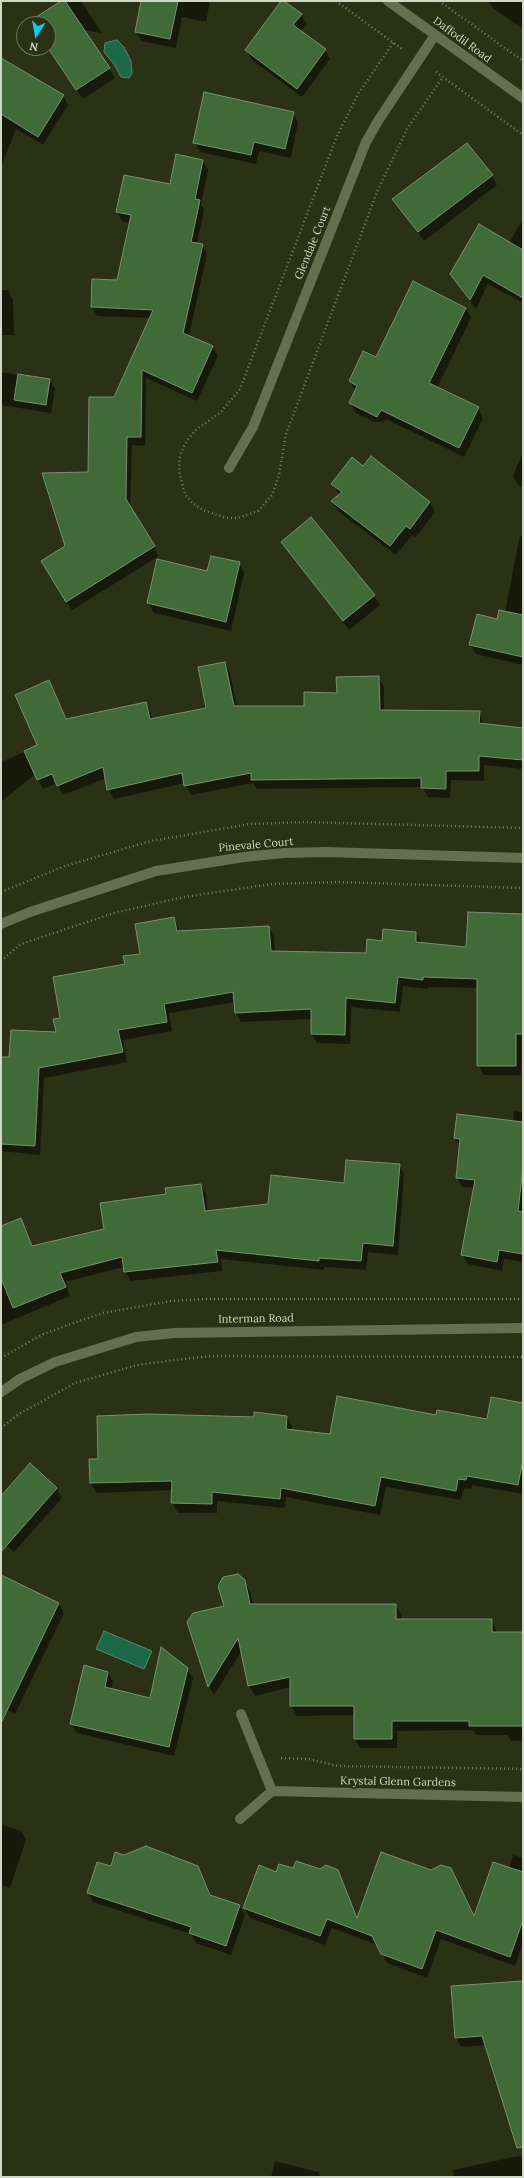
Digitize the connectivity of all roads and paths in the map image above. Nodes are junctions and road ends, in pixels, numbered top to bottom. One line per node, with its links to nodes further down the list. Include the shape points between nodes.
1 (336, 1): 5 (path)
2 (388, 1): 4 (street, Daffodil Road)
3 (439, 1): 6 (path)
4 (435, 35): 8 (street, Daffodil Road); 10 (street, Glendale Court, via 366,142 253,428)
5 (402, 49)
6 (523, 61)
7 (435, 72): 9 (path)
8 (523, 98)
9 (523, 135)
10 (229, 468)
11 (523, 858): 13 (street, Pinevale Court, via 326,852 244,857 156,871)
12 (523, 888): 14 (path, via 338,882 265,885 184,896 114,913 21,944)
13 (1, 924)
14 (1, 961)
15 (523, 1299): 18 (path, via 171,1301 103,1313 41,1335)
16 (523, 1328): 19 (street, Interman Road, via 215,1331 136,1337 55,1362 20,1379)
17 (523, 1357): 20 (path, via 212,1356 137,1365 75,1383 19,1414)
18 (1, 1358)
19 (1, 1392)
20 (1, 1428)
21 (241, 1714): 22 (street)
22 (259, 1759): 23 (path, via 301,1758 338,1766); 24 (street)
23 (523, 1769)
24 (272, 1791): 25 (street, Krystal Glenn Gardens); 26 (street)
25 (523, 1797)
26 (240, 1819)

